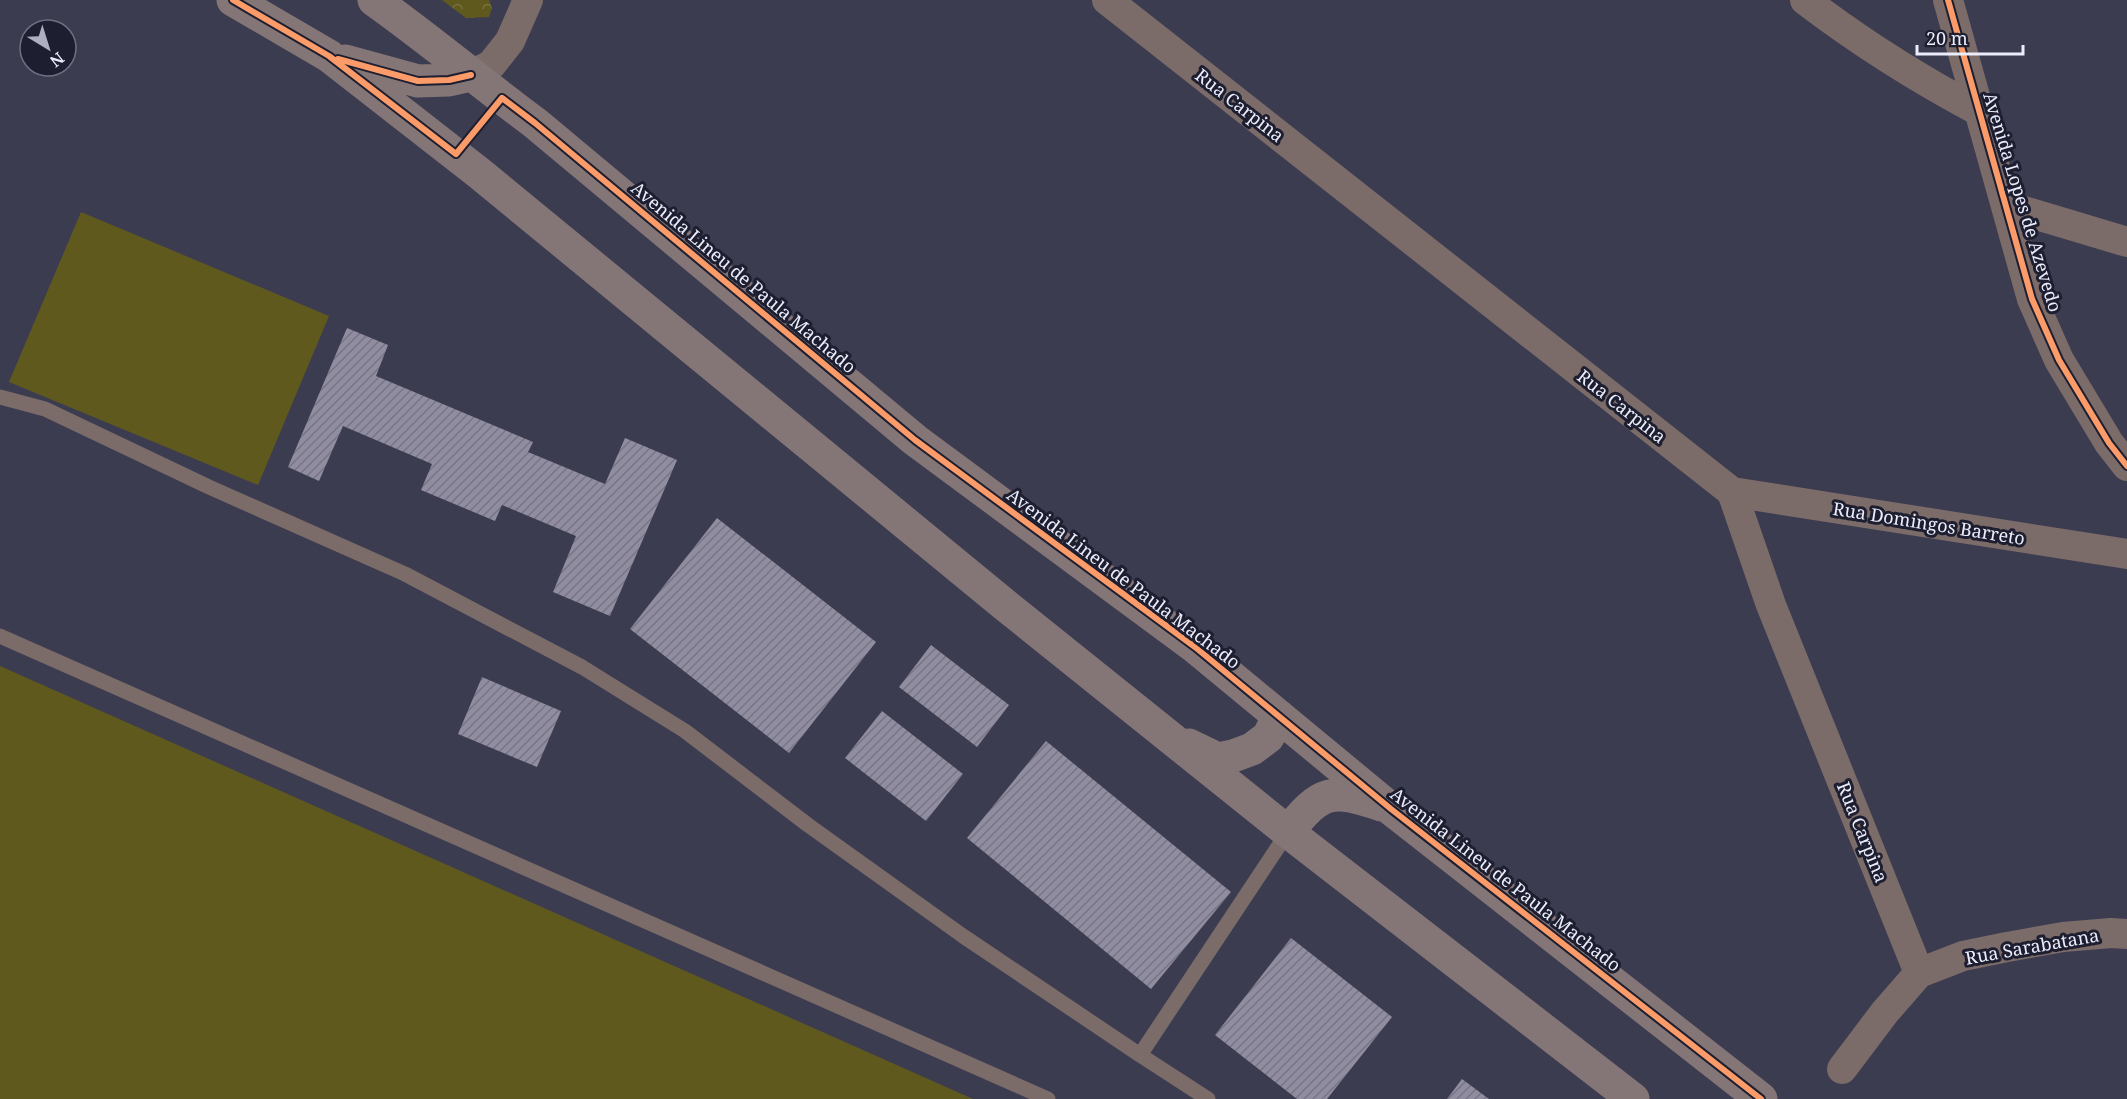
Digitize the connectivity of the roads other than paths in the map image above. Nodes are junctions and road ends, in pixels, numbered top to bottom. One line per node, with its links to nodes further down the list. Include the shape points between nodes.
1 (233, 0): 7 (highway)
2 (374, 0): 8 (highway, Avenida Lineu de Paula Machado)
3 (1107, 0): 14 (street, Rua Carpina)
4 (1805, 0): 9 (street, via 1853,37)
5 (1948, 0): 9 (street, Avenida Lopes de Azevedo)
6 (519, 7): 8 (street, via 510,41 491,65)
7 (329, 57): 8 (highway, via 418,81); 17 (highway, via 479,172)
8 (471, 75): 18 (highway, Avenida Lineu de Paula Machado, via 536,123 915,440 1195,647)
9 (1979, 111): 10 (street, Avenida Lopes de Azevedo)
10 (2007, 206): 11 (street); 13 (street, Avenida Lopes de Azevedo, via 2032,298 2059,360)
11 (2127, 242)
12 (0, 397): 23 (lane, via 45,409 405,574 582,667 685,731 963,936)
13 (2127, 466)
14 (1732, 492): 15 (street, Rua Domingos Barreto); 22 (street, Rua Carpina, via 1772,605)
15 (2127, 554)
16 (0, 636): 25 (lane)
17 (1139, 713): 18 (highway, via 1218,759 1252,749 1268,737); 20 (highway)
18 (1279, 716): 19 (highway, Avenida Lineu de Paula Machado)
19 (1391, 809): 20 (highway, via 1352,795 1332,794 1311,805); 28 (highway, Avenida Lineu de Paula Machado)
20 (1288, 832): 23 (lane); 27 (highway)
21 (2127, 934): 22 (street, Rua Sarabatana, via 2062,937 2007,947 1963,956)
22 (1919, 972): 24 (street, Rua Sarabatana)
23 (1140, 1055): 26 (lane)
24 (1842, 1069)
25 (1048, 1099)
26 (1208, 1099)
27 (1633, 1099)
28 (1761, 1099)

